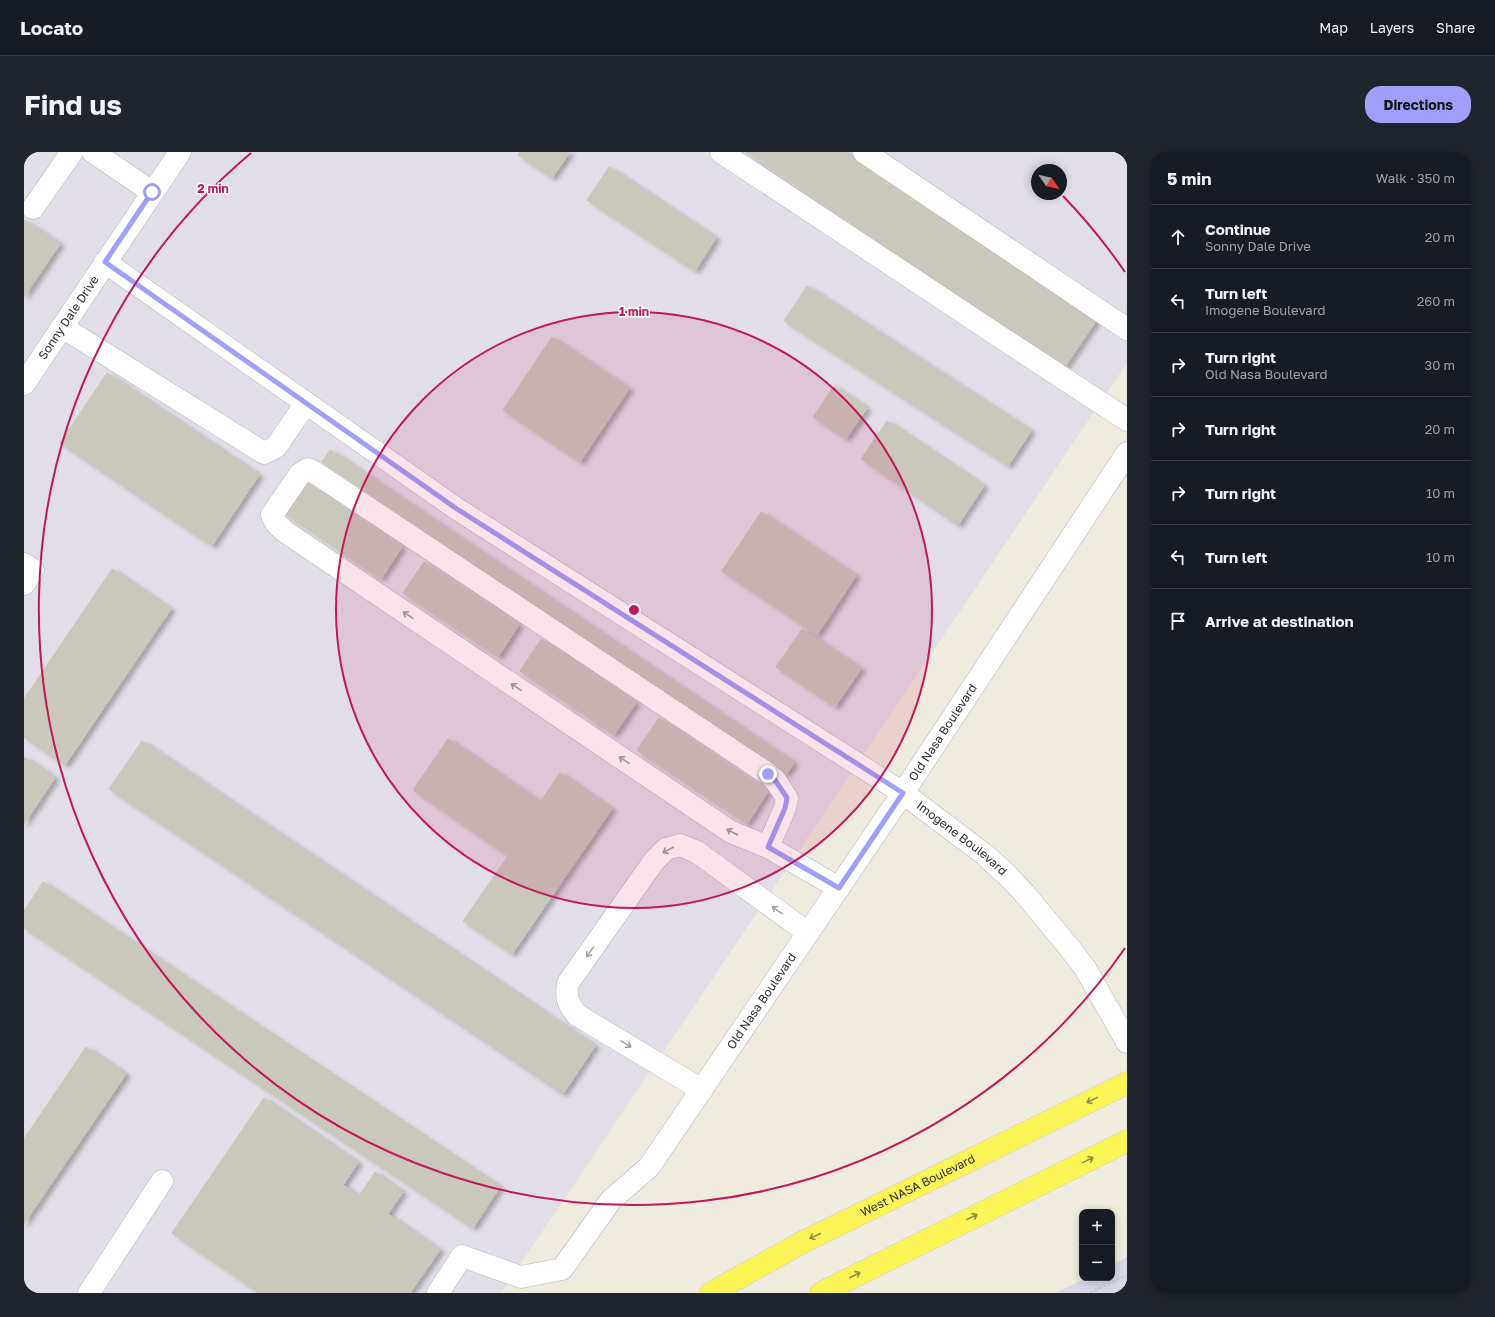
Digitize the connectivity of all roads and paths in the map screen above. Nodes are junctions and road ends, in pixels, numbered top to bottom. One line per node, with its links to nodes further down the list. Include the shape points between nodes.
1 (72, 152): 7 (street)
2 (180, 152): 6 (street, Sonny Dale Drive)
3 (721, 152): 13 (street)
4 (864, 152): 10 (street)
5 (100, 154): 6 (street)
6 (152, 192): 8 (street, Sonny Dale Drive)
7 (33, 208)
8 (105, 262): 9 (street, Sonny Dale Drive); 12 (street, Imogene Boulevard)
9 (62, 327): 11 (street, Sonny Dale Drive); 12 (street, via 264,454 276,448)
10 (1127, 329)
11 (26, 377)
12 (306, 403): 17 (street, Imogene Boulevard, via 457,509)
13 (1127, 420)
14 (1127, 453): 17 (street, Old Nasa Boulevard)
15 (24, 564): 16 (street, via 33,570)
16 (24, 584)
17 (903, 793): 19 (street, Old Nasa Boulevard); 21 (street, Imogene Boulevard, via 984,854 1024,893 1085,968)
18 (768, 847): 18 (street, one-way to 18, via 731,832 284,531 272,515 300,474 308,469 314,472 768,774 787,798); 19 (street)
19 (839, 888): 20 (street, Old Nasa Boulevard)
20 (808, 932): 23 (street, Old Nasa Boulevard); 23 (street, one-way to 23, via 697,852 680,845 666,849 654,862 568,983 568,1004 577,1015)
21 (1127, 1042)
22 (1127, 1083): 29 (main road, West NASA Boulevard, one-way to 29, via 801,1243)
23 (702, 1090): 28 (street, Old Nasa Boulevard, via 649,1167 611,1200 562,1269 521,1277 462,1256)
24 (1127, 1141): 30 (main road, one-way to 24)
25 (162, 1180): 27 (street)
26 (1127, 1275): 31 (path)
27 (90, 1293)
28 (438, 1293)
29 (711, 1293)
30 (821, 1293)
31 (1090, 1293)

